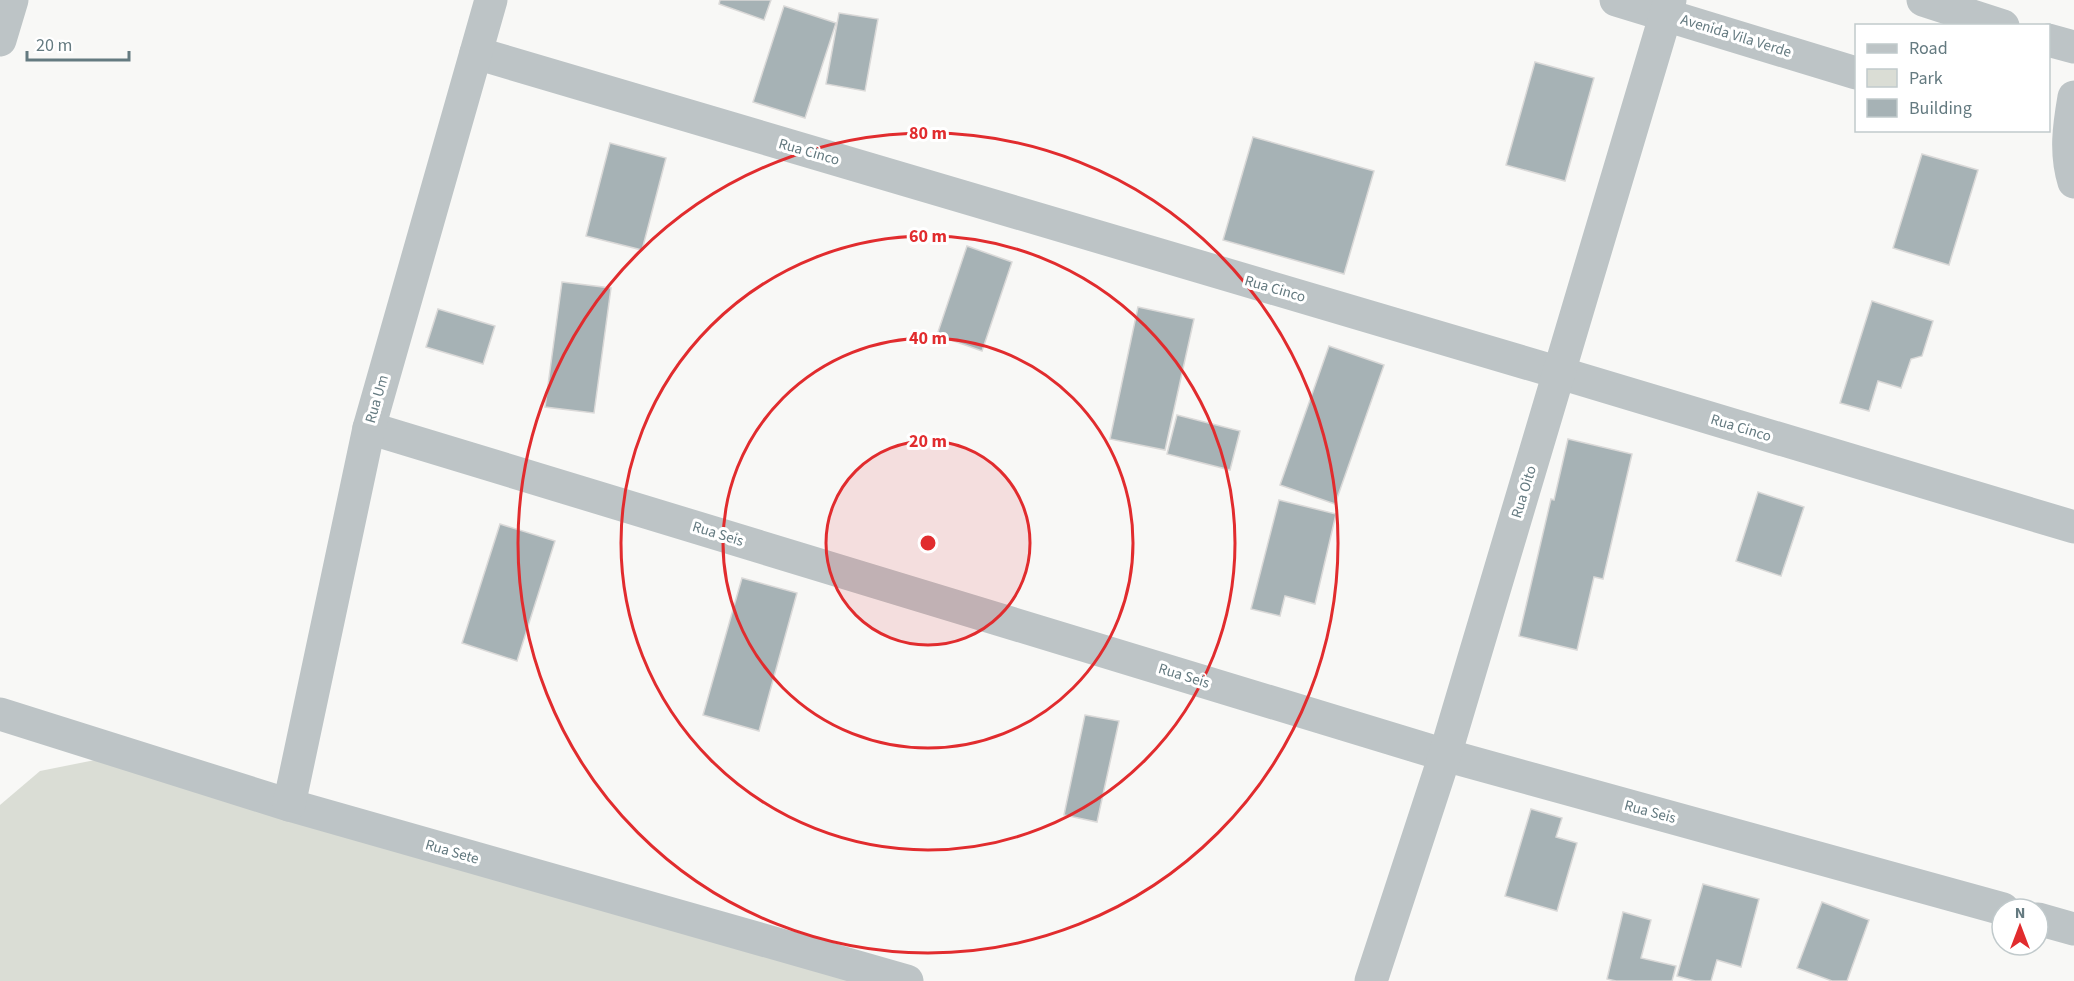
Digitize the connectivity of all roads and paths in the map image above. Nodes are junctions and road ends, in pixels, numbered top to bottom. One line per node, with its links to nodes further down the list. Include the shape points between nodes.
1 (12, 0): 7 (street)
2 (491, 0): 10 (street, Rua Um)
3 (1616, 0): 5 (street, Avenida Vila Verde)
4 (1923, 0): 6 (street)
5 (1667, 7): 11 (street, Avenida Vila Verde); 15 (street, Rua Oito)
6 (1996, 24)
7 (0, 40)
8 (2050, 40): 9 (street)
9 (2074, 47)
10 (476, 53): 15 (street, Rua Cinco); 16 (street, Rua Um)
11 (1855, 72)
12 (2074, 96): 13 (street)
13 (2058, 132): 14 (street)
14 (2074, 182)
15 (1560, 373): 17 (street, Rua Cinco); 19 (street, Rua Oito)
16 (369, 428): 19 (street, Rua Seis); 20 (street, Rua Um)
17 (2074, 527)
18 (0, 714): 20 (street, Rua Sete)
19 (1445, 755): 21 (street, Rua Seis); 25 (street, Rua Oito)
20 (289, 805): 24 (street, Rua Sete)
21 (1990, 906)
22 (2050, 922): 23 (street)
23 (2074, 929)
24 (907, 981)
25 (1371, 981)

